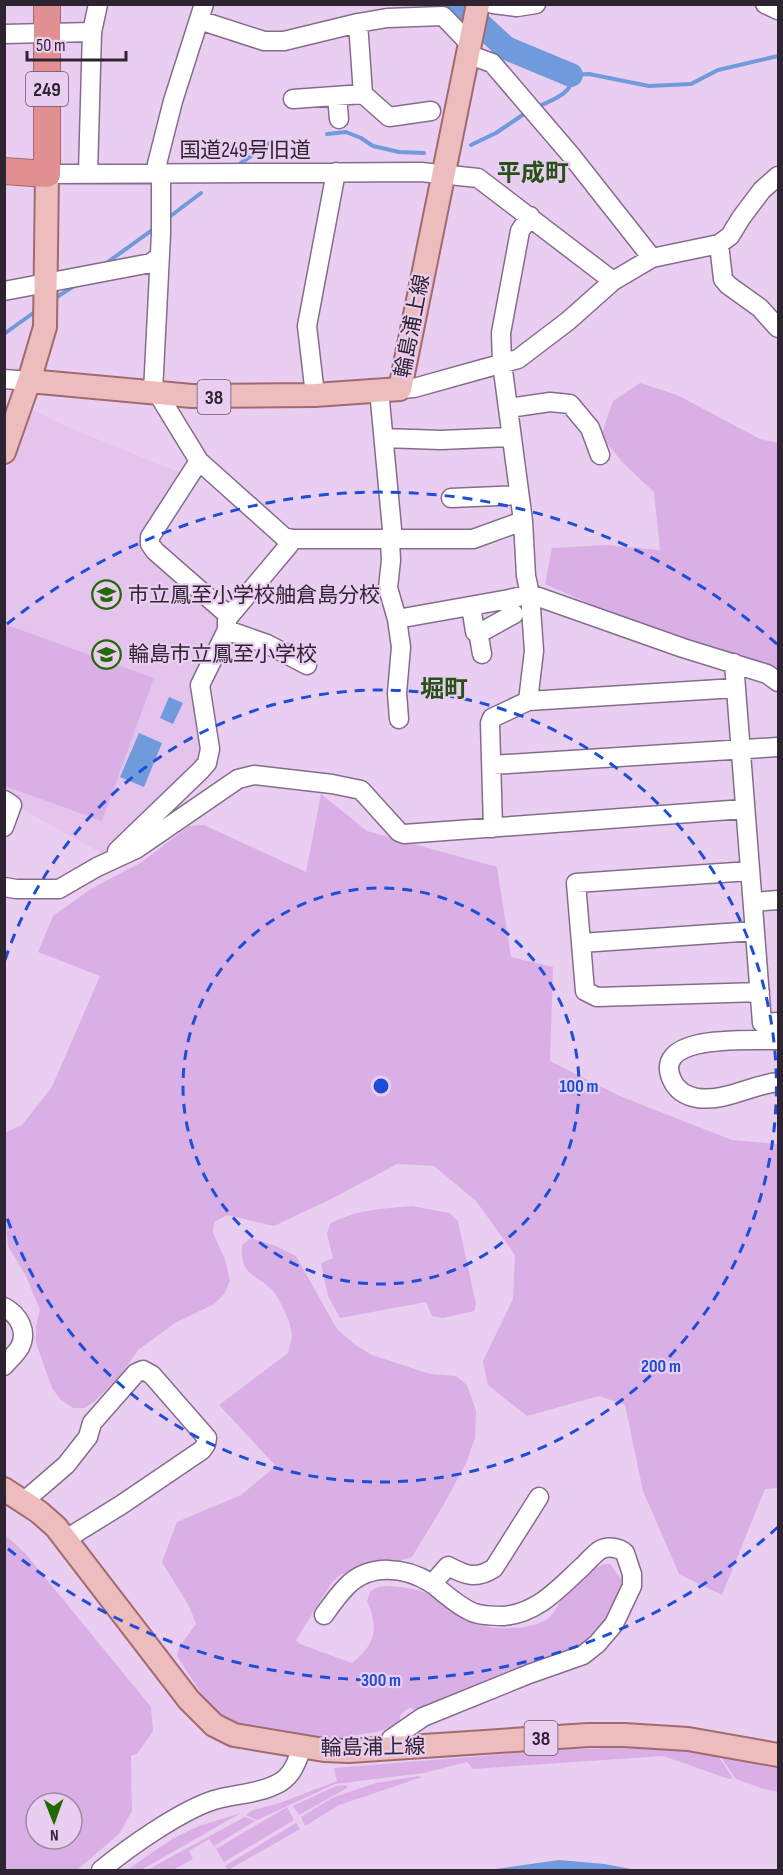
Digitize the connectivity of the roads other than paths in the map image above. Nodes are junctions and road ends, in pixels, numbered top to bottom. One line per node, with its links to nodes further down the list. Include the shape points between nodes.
1 (47, 4): 12 (highway, 249)
2 (98, 4): 11 (street)
3 (478, 4): 14 (main road, 輪島浦上線)
4 (493, 4): 5 (street)
5 (536, 4)
6 (765, 4): 7 (street)
7 (778, 10)
8 (386, 11): 10 (street); 14 (street, via 443,16)
9 (202, 12): 10 (street, via 264,41 294,40); 24 (street, via 158,156)
10 (358, 22): 15 (street)
11 (92, 32): 12 (street); 22 (street)
12 (47, 33): 13 (street); 23 (highway, 249)
13 (4, 34)
14 (469, 45): 25 (main road, 輪島浦上線); 30 (street, via 492,63 531,107)
15 (363, 94): 16 (street); 18 (street, via 389,117)
16 (337, 96): 17 (street); 19 (street)
17 (293, 99)
18 (430, 111)
19 (339, 119)
20 (4, 171): 23 (highway)
21 (336, 172): 24 (street, 国道249号旧道); 25 (street, 国道249号旧道); 40 (street, via 307,326)
22 (88, 173): 23 (street, 国道249号旧道); 24 (street, 国道249号旧道)
23 (47, 174): 32 (main road)
24 (159, 174): 29 (street)
25 (444, 174): 27 (street, 国道249号旧道, via 478,178); 38 (main road, 輪島浦上線)
26 (778, 176): 28 (street, via 762,190 730,236)
27 (530, 216): 31 (street, 国道249号旧道); 35 (street, via 520,231 501,333)
28 (719, 244): 30 (street); 34 (street, via 723,279)
29 (159, 257): 32 (street, via 151,263); 39 (street)
30 (652, 258): 31 (street)
31 (612, 281): 35 (street, via 518,359)
32 (46, 282): 33 (street); 37 (main road, via 45,327)
33 (4, 291)
34 (778, 328)
35 (502, 363): 38 (street); 41 (street)
36 (4, 379): 37 (street)
37 (29, 381): 39 (main road, 輪島浦上線 / 38); 44 (main road)
38 (389, 390): 40 (main road, 輪島浦上線 / 38); 43 (street)
39 (155, 393): 40 (main road, 輪島浦上線 / 38, via 226,397); 46 (street)
40 (315, 395)
41 (509, 408): 42 (street); 45 (street, via 550,402 570,404 590,428)
42 (512, 437): 43 (street); 47 (street)
43 (384, 438): 51 (street)
44 (4, 452)
45 (600, 455)
46 (199, 461): 50 (street, via 284,537); 56 (street, via 150,537 150,544 227,615)
47 (519, 495): 48 (street); 49 (street)
48 (451, 498)
49 (523, 520): 51 (street, via 473,539); 52 (street)
50 (292, 539): 51 (street); 56 (street)
51 (392, 540): 55 (street, via 388,588)
52 (530, 594): 53 (street); 59 (street); 63 (street, via 534,651)
53 (471, 606): 55 (street); 57 (street)
54 (514, 614): 57 (street)
55 (398, 619): 64 (street)
56 (227, 625): 60 (street); 72 (street, via 200,685 210,749 207,763 115,853)
57 (478, 632): 58 (street)
58 (482, 654)
59 (734, 663): 61 (street); 62 (street)
60 (307, 665)
61 (778, 682)
62 (735, 688): 63 (street); 66 (street)
63 (528, 701): 67 (street, via 492,718)
64 (399, 719)
65 (778, 747): 66 (street)
66 (741, 750): 67 (street); 69 (street)
67 (492, 765): 71 (street)
68 (4, 800): 70 (street, via 12,805)
69 (744, 809): 71 (street); 73 (street)
70 (4, 827)
71 (493, 828): 72 (street, via 404,834 361,790 254,775 238,779 136,849)
72 (112, 861): 74 (street, via 59,889)
73 (750, 871): 76 (street); 78 (street, via 576,883)
74 (4, 887)
75 (778, 900): 76 (street)
76 (754, 902): 77 (street)
77 (755, 931): 78 (street); 79 (street)
78 (581, 944): 79 (street, via 585,991 597,998)
79 (760, 992): 80 (street, via 762,1023)
80 (778, 1022)
81 (778, 1040): 82 (street, via 692,1044 672,1057 670,1068 675,1087 697,1098 722,1097)
82 (778, 1082)
83 (4, 1307): 84 (street, via 20,1320 22,1334 19,1348)
84 (4, 1366)
85 (14, 1495): 87 (main road, 輪島浦上線 / 38, via 39,1512); 87 (street, via 66,1465 88,1437 92,1423 136,1373 142,1370 152,1375 207,1438 206,1444)
86 (539, 1497): 88 (street, via 494,1569 474,1576 448,1566)
87 (66, 1539): 90 (main road, 輪島浦上線 / 38, via 206,1719 234,1735)
88 (432, 1584): 89 (street, via 404,1571 375,1570 346,1586); 91 (street, via 473,1613 505,1616 548,1599 600,1550 615,1548 625,1552 632,1574 632,1586 622,1610 606,1635 583,1655 423,1717 392,1739)
89 (324, 1615)
90 (302, 1747): 91 (main road, 輪島浦上線 / 38, via 348,1751); 93 (street, via 291,1774 277,1784 213,1800 178,1818)
91 (387, 1748): 92 (main road, 輪島浦上線 / 38, via 624,1735 688,1739)
92 (778, 1755)
93 (101, 1870)

